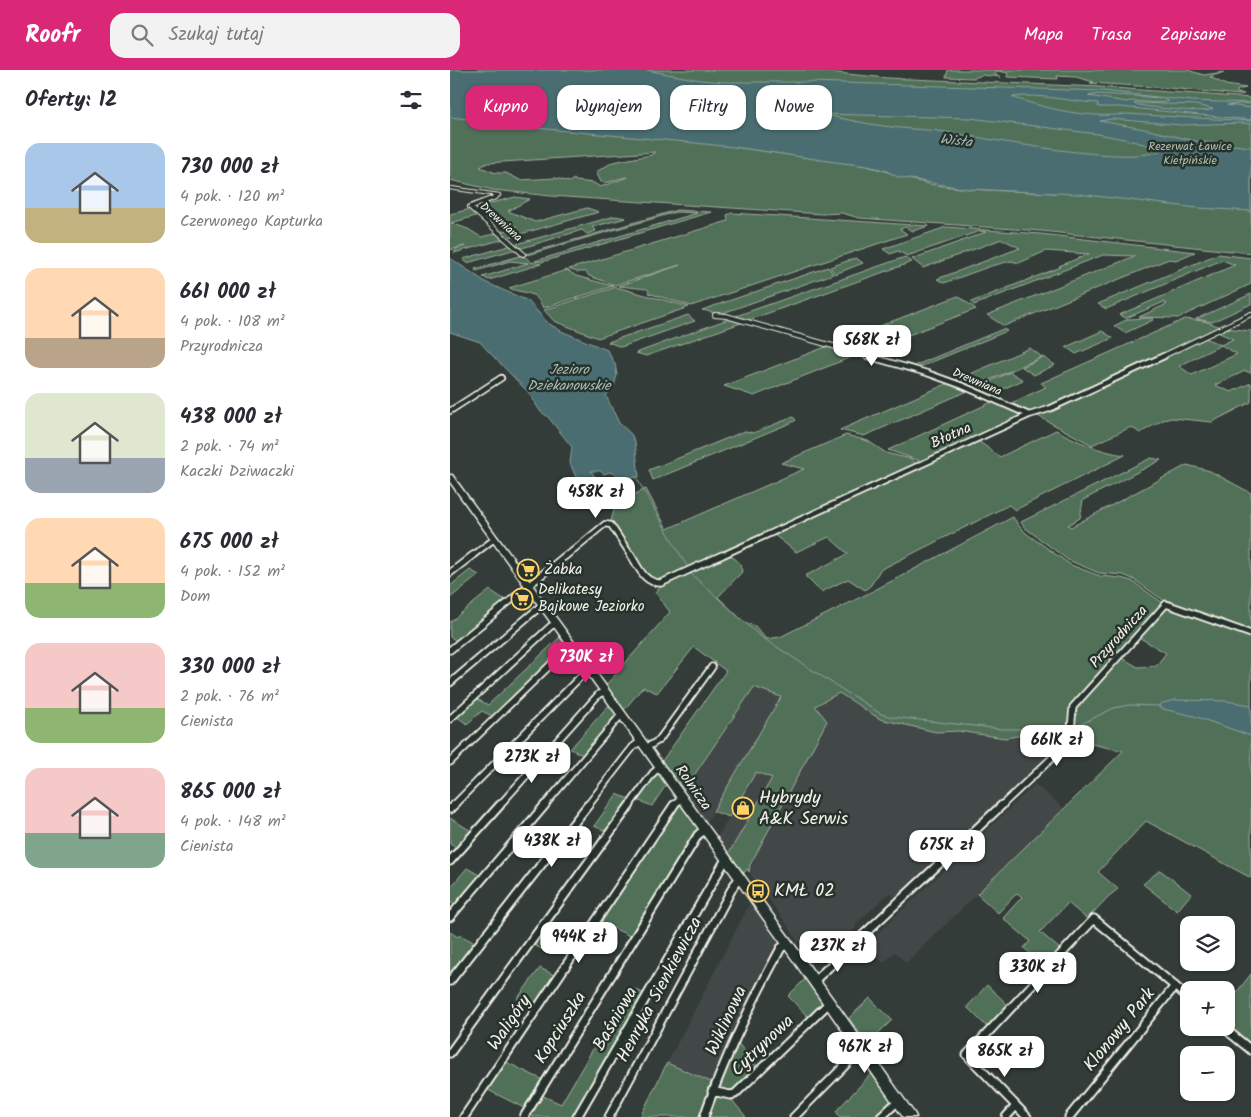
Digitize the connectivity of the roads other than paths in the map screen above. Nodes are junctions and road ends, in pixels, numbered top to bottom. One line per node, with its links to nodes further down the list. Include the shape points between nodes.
1 (450, 188): 2 (street, Drewniana, via 498,196 470,207)
2 (523, 254)
3 (1251, 314): 7 (street, Błotna, via 1120,377)
4 (714, 315): 7 (street, Drewniana, via 927,373)
5 (501, 378): 6 (street)
6 (450, 411)
7 (1028, 415): 11 (street, Błotna, via 662,583 653,584 647,580 608,524)
8 (450, 477): 9 (street, Rolnicza)
9 (494, 539): 10 (street); 11 (street, Rolnicza)
10 (450, 573)
11 (528, 586): 12 (street, Rolnicza); 16 (street)
12 (542, 605): 13 (street, Rolnicza); 19 (street)
13 (556, 624): 15 (street, Rolnicza); 22 (street)
14 (1251, 634): 35 (street, Przyrodnicza, via 1166,604 1073,707 1070,741)
15 (571, 645): 18 (street, Rolnicza); 24 (street)
16 (450, 650)
17 (712, 667): 23 (street, via 659,740)
18 (588, 669): 20 (street, Rolnicza); 27 (street)
19 (450, 683)
20 (605, 692): 21 (street, Rolnicza); 30 (street, via 599,694)
21 (621, 715): 23 (street, Rolnicza); 32 (street)
22 (450, 719)
23 (643, 744): 25 (street, Rolnicza); 34 (street, via 633,747)
24 (450, 762)
25 (660, 767): 26 (street, Rolnicza); 42 (street)
26 (682, 798): 28 (street, Rolnicza); 46 (street, Waligóry, via 670,810)
27 (450, 809)
28 (704, 830): 29 (street, Rolnicza); 47 (street, Kopciuszka)
29 (726, 859): 31 (street, Rolnicza); 48 (street, Baśniowa)
30 (450, 861)
31 (740, 878): 33 (street, Rolnicza); 49 (street, Henryka Sienkiewicza)
32 (450, 917)
33 (787, 943): 35 (street, Rolnicza); 43 (street, Wiklinowa, via 781,948 757,992)
34 (450, 981)
35 (814, 981): 38 (street, Rolnicza)
36 (1175, 986): 37 (street); 45 (street, via 1094,919 967,1055); 56 (street, Klonowy Park)
37 (1180, 990)
38 (829, 1003): 40 (street, Rolnicza); 43 (street, Cytrynowa, via 735,1094)
39 (1234, 1036): 41 (street)
40 (862, 1048): 44 (street, Rolnicza); 51 (street)
41 (1251, 1050)
42 (450, 1053)
43 (712, 1091): 50 (street, Wiklinowa)
44 (899, 1100): 52 (street); 53 (street, Rolnicza)
45 (1016, 1106): 54 (street); 55 (street)
46 (464, 1117)
47 (524, 1117)
48 (577, 1117)
49 (609, 1117)
50 (704, 1117)
51 (794, 1117)
52 (881, 1117)
53 (910, 1117)
54 (1006, 1117)
55 (1027, 1117)
56 (1068, 1117)

